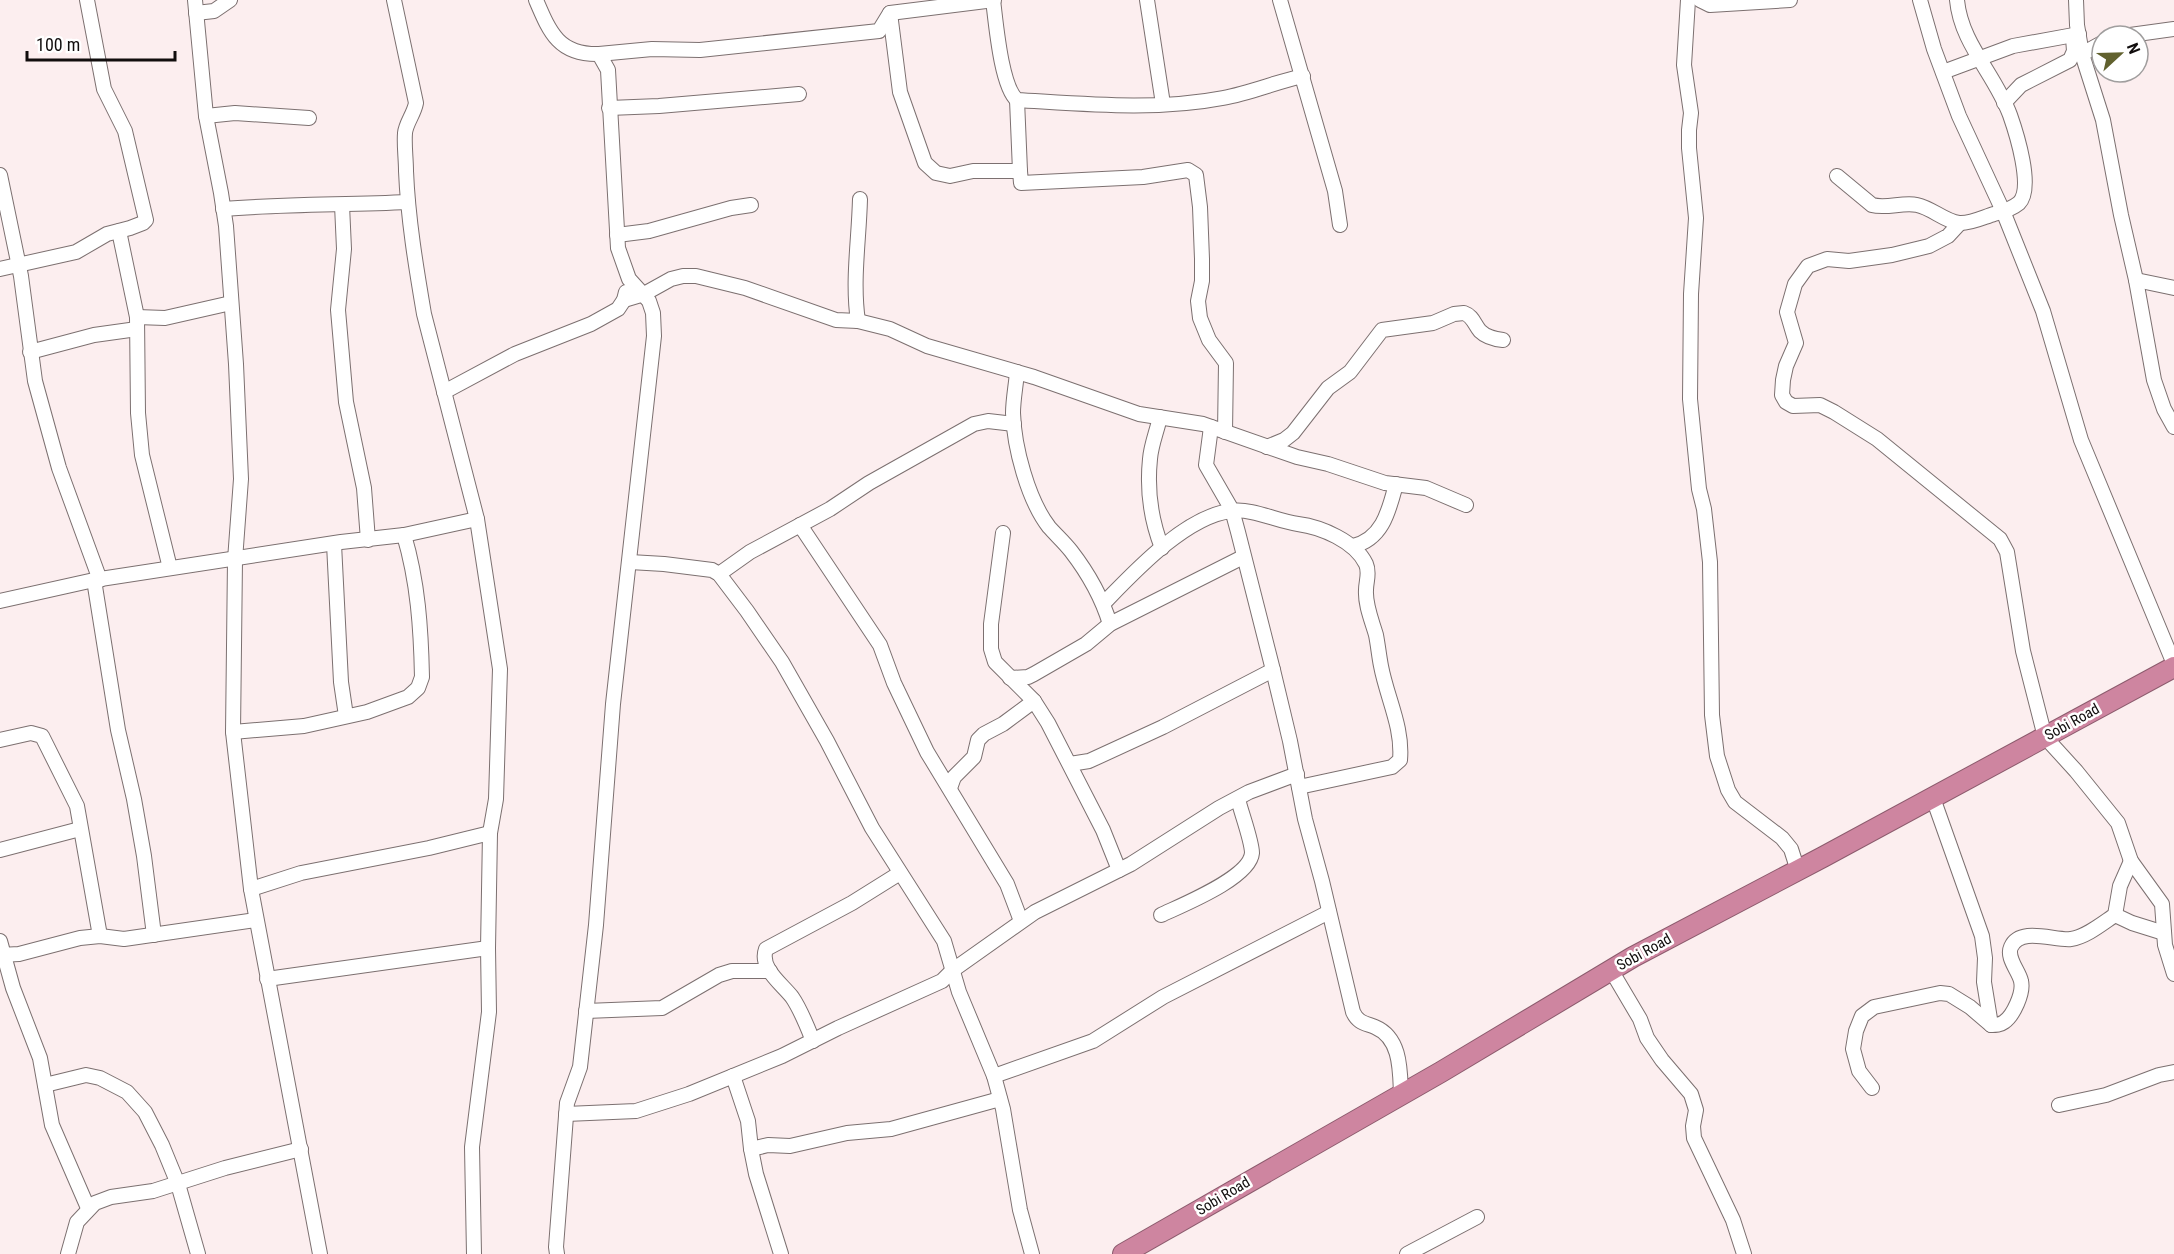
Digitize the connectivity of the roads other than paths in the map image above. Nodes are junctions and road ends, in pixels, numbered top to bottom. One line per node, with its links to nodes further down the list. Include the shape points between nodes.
1 (87, 0): 46 (street, via 104,89 125,131 146,215 142,224)
2 (230, 0): 14 (street, via 214,11)
3 (394, 0): 39 (street, via 416,103 405,130)
4 (536, 0): 21 (street, via 554,38 564,47)
5 (994, 0): 15 (street); 28 (street, via 1006,83)
6 (1147, 0): 30 (street)
7 (1280, 0): 26 (street)
8 (1688, 0): 109 (street, via 1684,65 1691,113 1689,148 1696,218 1690,399 1710,562 1712,715 1717,756 1735,802 1782,838 1791,849)
9 (1700, 0): 10 (street, via 1710,5)
10 (1790, 0)
11 (1920, 0): 25 (street)
12 (1956, 0): 23 (street, via 1960,22)
13 (2076, 0): 18 (street)
14 (195, 7): 32 (street)
15 (890, 13): 20 (street, via 879,31 718,48); 34 (street, via 900,92 926,163 936,173 950,176 973,171)
16 (2174, 29): 17 (street)
17 (2150, 32)
18 (2076, 34): 22 (street); 23 (street, via 2013,46); 29 (street, via 2070,60 2021,85)
19 (2090, 50): 22 (street)
20 (626, 52): 21 (street); 24 (street)
21 (599, 54): 24 (street)
22 (2082, 54): 51 (street, via 2103,120)
23 (1978, 58): 25 (street); 29 (street)
24 (608, 70): 31 (street)
25 (1942, 72): 43 (street)
26 (1303, 76): 30 (street, via 1223,98); 45 (street, via 1335,191)
27 (799, 94): 31 (street)
28 (1017, 100): 30 (street, via 1073,105); 34 (street)
29 (2004, 103): 43 (street, via 2013,125 2025,183 2019,202)
30 (1162, 104)
31 (609, 108): 47 (street)
32 (206, 116): 33 (street, via 235,113); 42 (street)
33 (309, 118)
34 (1020, 171): 66 (street, via 1021,183 1143,177 1188,170 1196,175 1202,259 1198,301 1209,340 1226,363)
35 (0, 175): 38 (street)
36 (1837, 176): 44 (street, via 1877,207 1918,206)
37 (860, 199): 56 (street)
38 (2, 202): 48 (street)
39 (408, 202): 40 (street); 61 (street, via 424,314)
40 (342, 205): 42 (street); 75 (street, via 344,249 338,310 346,402 364,488)
41 (751, 205): 47 (street, via 649,231)
42 (223, 209): 55 (street)
43 (2003, 211): 44 (street); 88 (street, via 2043,311 2081,440)
44 (1960, 223): 95 (street, via 1948,236 1929,246 1849,261 1827,259 1808,266 1795,285 1787,312 1796,343 1786,366 1782,395 1793,406 1826,407 1877,439 2000,539 2007,552 2023,651)
45 (1340, 225)
46 (119, 231): 48 (street, via 76,252); 57 (street)
47 (617, 235): 50 (street)
48 (18, 264): 49 (street); 59 (street)
49 (0, 269)
50 (629, 279): 53 (street); 54 (street)
51 (2136, 280): 52 (street); 65 (street, via 2156,388)
52 (2174, 288)
53 (644, 294): 54 (street); 56 (street, via 671,279 696,276 745,288 836,320); 81 (street, via 653,313 654,336)
54 (624, 300): 61 (street, via 618,309 591,324 515,354)
55 (231, 303): 57 (street); 80 (street, via 241,479)
56 (858, 321): 60 (street)
57 (137, 323): 59 (street); 82 (street, via 142,455)
58 (1503, 340): 67 (street, via 1478,330 1464,313 1433,323 1382,330 1350,372 1328,388 1293,433)
59 (30, 352): 84 (street, via 34,381 59,468)
60 (1017, 372): 62 (street, via 1139,414); 63 (street)
61 (444, 392): 71 (street)
62 (1160, 417): 64 (street); 78 (street, via 1150,459 1150,493 1153,521)
63 (1014, 424): 72 (street, via 974,424); 86 (street, via 1038,508)
64 (1211, 427): 66 (street); 70 (street, via 1206,465)
65 (2174, 427)
66 (1225, 432): 67 (street)
67 (1267, 447): 68 (street)
68 (1396, 484): 69 (street, via 1426,488); 77 (street, via 1385,522 1363,543)
69 (1466, 505)
70 (1232, 510): 77 (street, via 1305,524); 78 (street, via 1194,523); 79 (street)
71 (477, 519): 74 (street); 105 (street, via 500,669 496,799)
72 (800, 525): 83 (street); 101 (street, via 880,645 927,752)
73 (1003, 533): 91 (street, via 991,649 995,662)
74 (404, 535): 75 (street); 93 (street, via 418,605 422,677 408,698)
75 (368, 540): 76 (street)
76 (334, 544): 80 (street); 93 (street)
77 (1353, 546): 99 (street, via 1367,565 1367,603 1396,717 1400,759 1392,767)
78 (1162, 548): 86 (street)
79 (1243, 557): 87 (street); 89 (street)
80 (235, 560): 82 (street); 94 (street)
81 (630, 562): 83 (street, via 712,570); 128 (street, via 613,704)
82 (170, 568): 84 (street)
83 (719, 574): 110 (street, via 782,662)
84 (97, 580): 85 (street); 117 (street, via 118,730 142,845)
85 (0, 600)
86 (1104, 603): 87 (street)
87 (1110, 624): 90 (street, via 1086,644)
88 (2174, 666): 95 (highway, Sobi Road)
89 (1273, 670): 97 (street); 99 (street)
90 (1028, 676): 91 (street); 92 (street)
91 (1010, 678): 92 (street)
92 (1030, 698): 98 (street); 101 (street, via 1003,724 978,740 974,757 954,777)
93 (346, 716): 94 (street, via 304,726)
94 (233, 732): 111 (street)
95 (2045, 737): 102 (highway, Sobi Road); 107 (street, via 2118,824)
96 (0, 740): 104 (street, via 31,732 42,736 77,806)
97 (1089, 761): 98 (street); 100 (street)
98 (1070, 764): 100 (street)
99 (1298, 781): 103 (street); 112 (street)
100 (1080, 784): 108 (street)
101 (950, 788): 116 (street, via 1007,884)
102 (1933, 798): 109 (highway, Sobi Road); 129 (street, via 1982,936)
103 (1238, 799): 108 (street); 113 (street, via 1252,852 1249,863 1222,884)
104 (80, 829): 106 (street); 118 (street)
105 (490, 833): 111 (street, via 301,873); 121 (street)
106 (0, 850)
107 (2131, 861): 114 (street, via 2120,886); 120 (street, via 2162,904)
108 (1119, 870): 116 (street)
109 (1798, 871): 124 (highway, Sobi Road)
110 (900, 873): 123 (street, via 944,941); 125 (street, via 766,949 764,957)
111 (251, 890): 115 (street)
112 (1329, 912): 133 (street, via 1163,997 1093,1041); 136 (street, via 1353,1012 1356,1019 1387,1033 1392,1041)
113 (1161, 915)
114 (2115, 915): 120 (street); 129 (street, via 2073,939 2033,934 2014,942 2011,957 2022,992 2005,1022)
115 (256, 920): 117 (street); 127 (street)
116 (1021, 921): 123 (street)
117 (154, 935): 118 (street, via 124,939)
118 (100, 936): 122 (street)
119 (0, 941): 122 (street)
120 (2168, 944): 126 (street)
121 (488, 948): 127 (street); 148 (street, via 489,1012 472,1147)
122 (2, 956): 134 (street, via 40,1058)
123 (953, 970): 130 (street, via 942,981); 133 (street, via 972,1028)
124 (1611, 970): 136 (highway, Sobi Road); 154 (street, via 1647,1038 1691,1094 1696,1110 1694,1138 1733,1220)
125 (770, 971): 128 (street, via 719,975 662,1008); 130 (street, via 792,998)
126 (2174, 974)
127 (267, 980): 140 (street)
128 (586, 1011): 139 (street, via 580,1067)
129 (1991, 1025): 135 (street, via 1949,994 1874,1008 1862,1016 1853,1049 1859,1071)
130 (813, 1041): 132 (street)
131 (2174, 1072): 138 (street, via 2106,1095)
132 (733, 1076): 139 (street, via 636,1111); 141 (street, via 748,1121)
133 (994, 1076): 137 (street)
134 (45, 1085): 142 (street, via 86,1075 128,1092 146,1112); 143 (street, via 52,1125)
135 (1872, 1088)
136 (1401, 1094): 152 (highway, Sobi Road)
137 (1000, 1099): 141 (street, via 891,1129); 151 (street)
138 (2059, 1105)
139 (566, 1114): 149 (street)
140 (301, 1149): 142 (street); 147 (street)
141 (751, 1149): 150 (street)
142 (178, 1184): 143 (street, via 111,1197); 146 (street)
143 (88, 1208): 145 (street, via 77,1222)
144 (1477, 1217): 153 (street)
145 (68, 1254)
146 (198, 1254)
147 (320, 1254)
148 (474, 1254)
149 (558, 1254)
150 (781, 1254)
151 (1032, 1254)
152 (1123, 1254)
153 (1407, 1254)
154 (1744, 1254)

